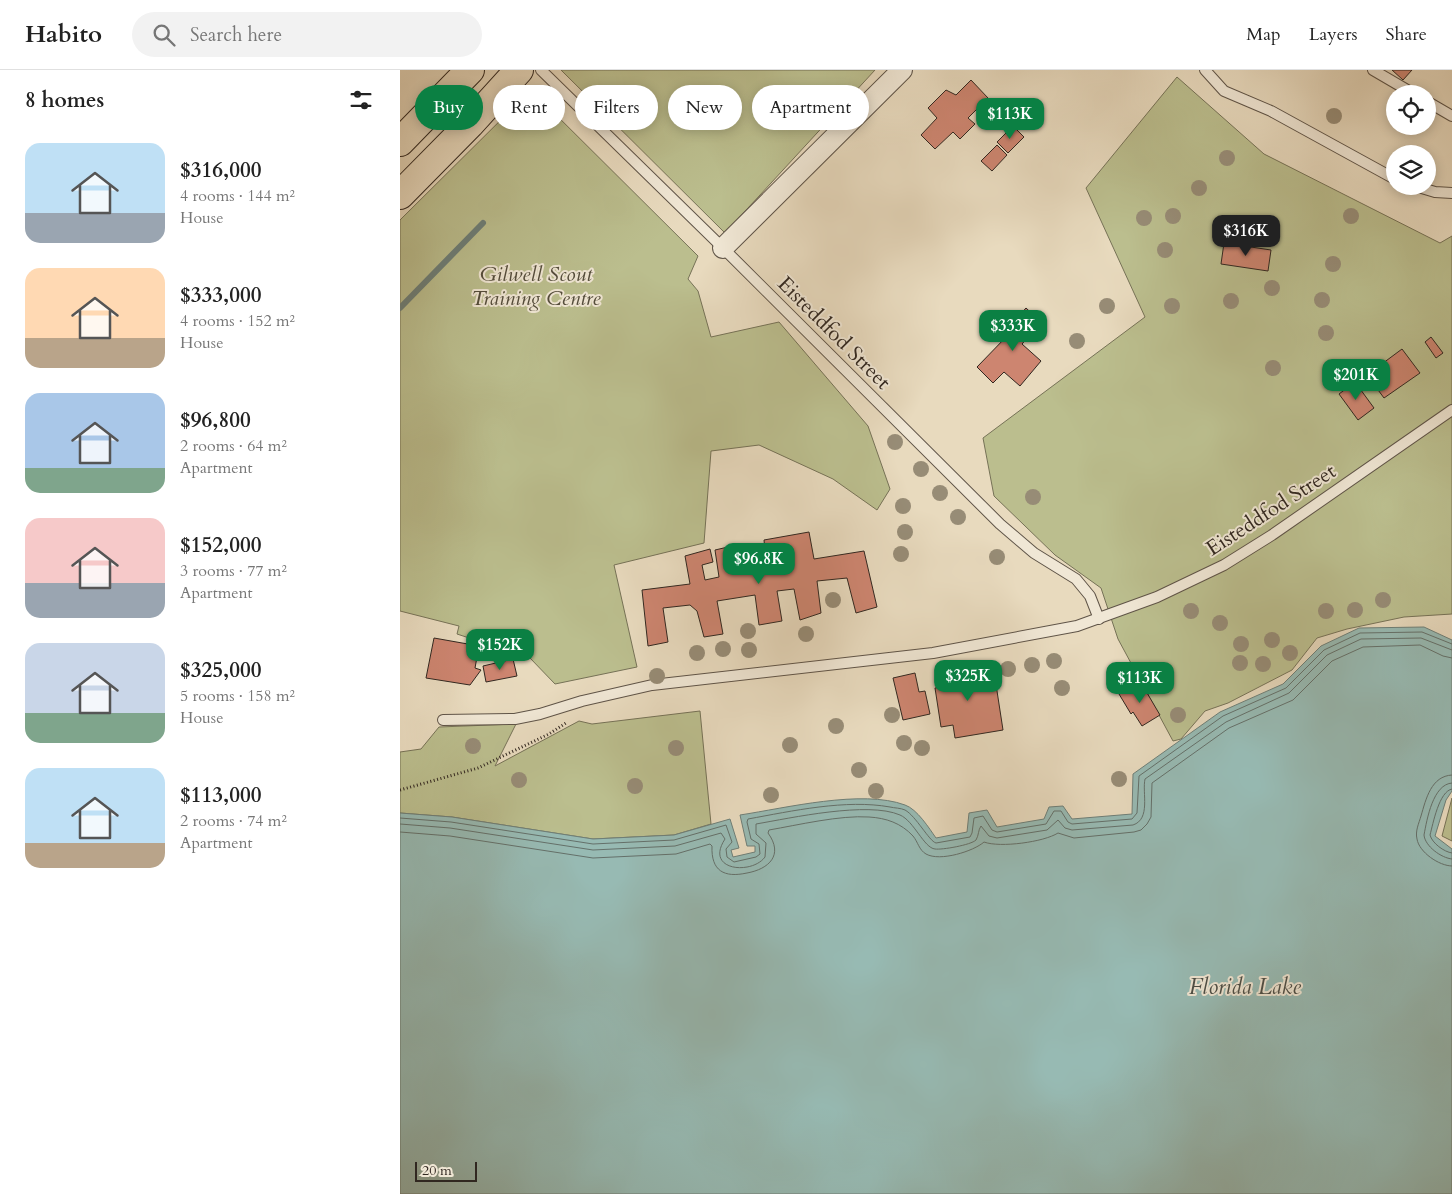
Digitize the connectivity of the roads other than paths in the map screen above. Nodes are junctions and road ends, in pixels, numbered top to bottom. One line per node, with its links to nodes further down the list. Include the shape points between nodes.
1 (470, 70): 10 (main road)
2 (519, 70): 14 (main road)
3 (541, 70): 15 (lane, Eisteddfod Street)
4 (902, 70): 15 (street)
5 (1205, 70): 11 (lane, via 1224,91 1271,111)
6 (1373, 70): 7 (lane)
7 (1399, 85)
8 (1436, 107): 9 (lane)
9 (1452, 116)
10 (400, 142)
11 (1386, 174)
12 (1436, 192): 13 (lane)
13 (1452, 193)
14 (400, 195)
15 (723, 248): 17 (lane, Eisteddfod Street, via 1000,524 1034,553 1076,579 1090,596)
16 (1452, 410): 17 (lane, Eisteddfod Street, via 1224,565 1157,597)
17 (1099, 619): 18 (lane, Eisteddfod Street, via 1060,630 933,652 652,685 515,719)
18 (443, 720)

